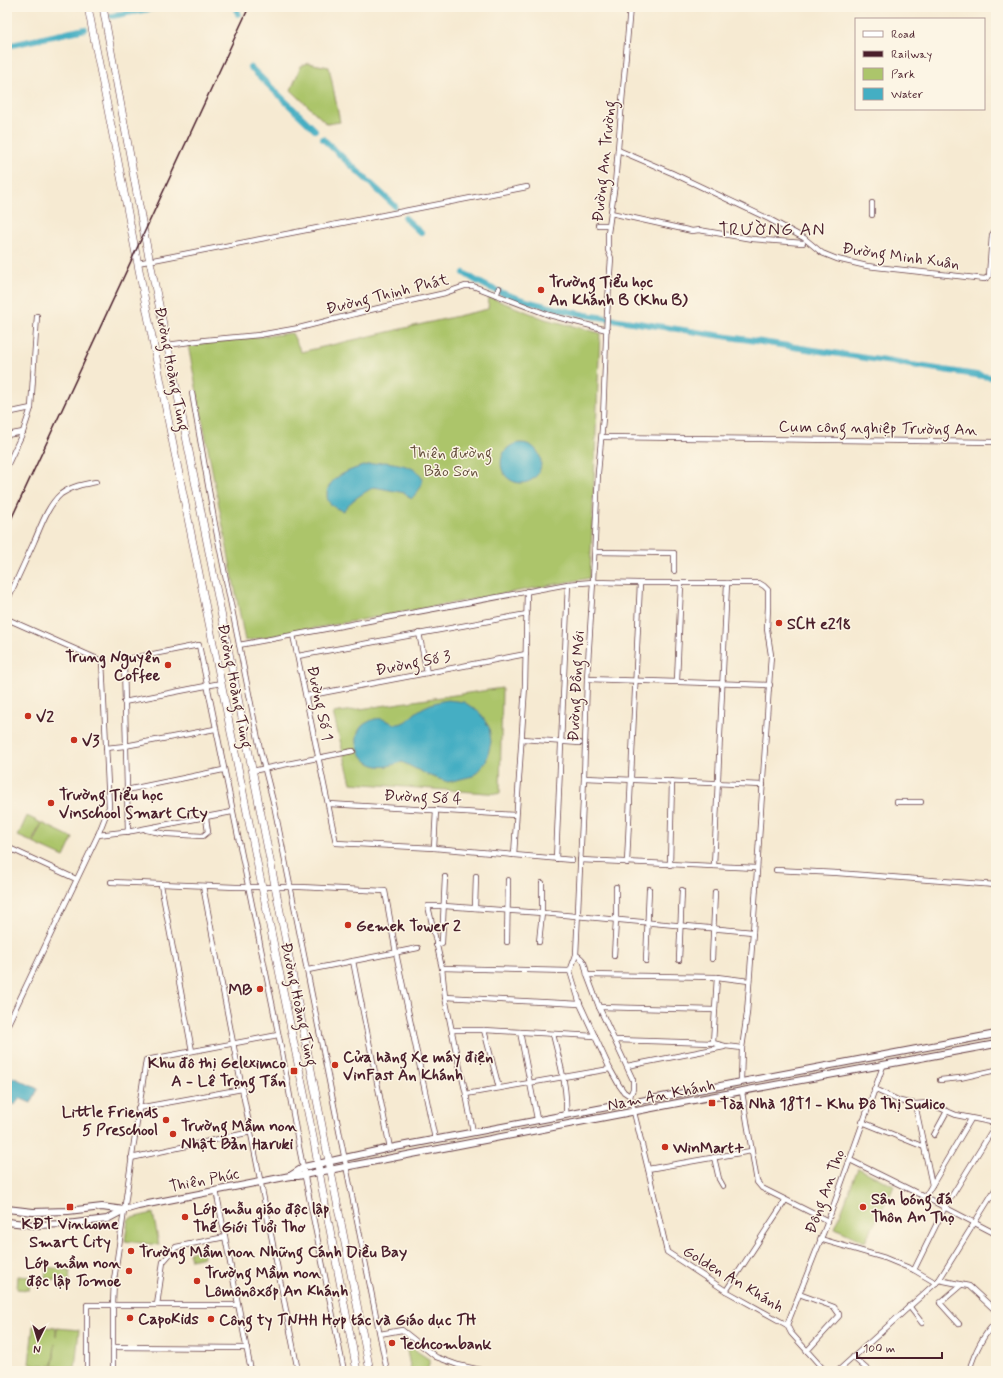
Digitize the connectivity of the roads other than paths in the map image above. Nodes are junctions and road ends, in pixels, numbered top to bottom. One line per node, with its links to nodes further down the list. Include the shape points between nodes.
1 (88, 7): 14 (main road, Đường Hoàng Tùng)
2 (103, 7): 13 (main road, Đường Hoàng Tùng)
3 (630, 7): 4 (street, Đường An Trường)
4 (618, 150): 7 (street, Đường An Trường); 11 (street, Đường Minh Xuân, via 769,219 804,238 822,253 866,266 985,279 989,276 992,235)
5 (527, 187): 13 (street)
6 (872, 205): 8 (street)
7 (611, 213): 10 (street, Đường An Trường); 12 (street, via 692,231)
8 (872, 215)
9 (598, 224): 10 (street)
10 (609, 225): 16 (street, Đường An Trường, via 608,250 611,258)
11 (996, 229)
12 (804, 243)
13 (150, 261): 14 (street); 18 (main road, Đường Hoàng Tùng)
14 (138, 263): 21 (main road, Đường Hoàng Tùng)
15 (37, 316): 22 (street)
16 (607, 324): 17 (street, Đường Đồng Mới)
17 (607, 330): 18 (street, Đường Thịnh Phát, via 550,316 497,291 465,286 445,293 259,336); 26 (street, Đường Đồng Mới)
18 (167, 345): 20 (main road, Đường Hoàng Tùng)
19 (192, 393): 32 (street)
20 (178, 397): 21 (main road); 30 (main road, Đường Hoàng Tùng)
21 (165, 401): 31 (main road, Đường Hoàng Tùng)
22 (30, 408): 23 (street); 24 (street)
23 (7, 413)
24 (23, 432): 25 (street); 28 (street)
25 (7, 435)
26 (602, 437): 27 (street, Cụm công nghiệp Trường An); 34 (street, Đường Đồng Mới)
27 (996, 442)
28 (7, 466)
29 (96, 482): 42 (street, via 72,488 54,501)
30 (200, 508): 31 (main road); 33 (main road, Đường Hoàng Tùng)
31 (187, 512): 54 (main road, Đường Hoàng Tùng)
32 (214, 521): 33 (street); 47 (street)
33 (203, 524): 70 (main road, Đường Hoàng Tùng)
34 (595, 552): 35 (street, via 674,553); 36 (street, Đường Đồng Mới)
35 (674, 571)
36 (593, 582): 38 (street); 39 (street); 51 (street, Đường Đồng Mới)
37 (726, 583): 40 (street); 55 (street); 56 (street, via 759,584 768,590 766,629 771,655)
38 (568, 584): 41 (street); 62 (street)
39 (640, 584): 40 (street); 52 (street)
40 (681, 584): 53 (street)
41 (527, 591): 43 (street); 46 (street)
42 (7, 601)
43 (527, 614): 45 (street); 48 (street)
44 (7, 619): 65 (street, via 102,661)
45 (419, 633): 49 (street); 50 (street)
46 (293, 635): 47 (street); 49 (street, Đường Số 1)
47 (240, 645): 68 (street)
48 (526, 654): 50 (street, Đường Số 3); 61 (street)
49 (298, 656): 58 (street, Đường Số 1)
50 (427, 673): 58 (street, Đường Số 3)
51 (588, 678): 52 (street); 71 (street, Đường Đồng Mới)
52 (635, 680): 53 (street); 72 (street)
53 (677, 681): 55 (street)
54 (221, 683): 57 (street); 108 (main road, Đường Hoàng Tùng)
55 (722, 684): 56 (street); 74 (street)
56 (770, 686): 75 (street)
57 (207, 687): 59 (street); 59 (street, via 199,645 125,660); 60 (street)
58 (306, 696): 67 (street, Đường Số 1)
59 (124, 702): 64 (street)
60 (215, 729): 64 (street); 69 (street)
61 (522, 739): 62 (street); 82 (street)
62 (561, 742): 63 (street); 90 (street)
63 (580, 743)
64 (125, 746): 65 (street); 76 (street)
65 (106, 748): 86 (street, via 109,807)
66 (353, 751): 67 (street)
67 (319, 757): 68 (street, Đường Số 1); 79 (street)
68 (265, 768): 70 (street, Đường Số 1); 110 (street)
69 (224, 770): 76 (street); 81 (street)
70 (252, 771): 109 (main road, Đường Hoàng Tùng)
71 (584, 778): 72 (street); 92 (street, Đường Đồng Mới)
72 (631, 780): 73 (street); 93 (street)
73 (672, 781): 74 (street); 94 (street)
74 (718, 783): 75 (street); 95 (street)
75 (763, 785): 96 (street)
76 (126, 790): 85 (street)
77 (897, 802): 78 (street)
78 (920, 802)
79 (329, 804): 80 (street, Đường Số 4); 88 (street, via 336,843)
80 (436, 810): 82 (street, Đường Số 4); 88 (street)
81 (232, 812): 83 (street); 107 (street)
82 (516, 815): 89 (street)
83 (206, 818): 84 (street); 84 (street, via 208,832 203,836 166,834)
84 (143, 829): 85 (street)
85 (128, 832): 86 (street)
86 (98, 835): 100 (street)
87 (7, 847): 100 (street)
88 (434, 848): 89 (street)
89 (514, 855): 90 (street)
90 (556, 859): 91 (street)
91 (572, 860)
92 (580, 860): 93 (street); 119 (street, Đường Đồng Mới)
93 (627, 863): 94 (street)
94 (670, 864): 95 (street)
95 (714, 866): 96 (street)
96 (757, 868): 124 (street)
97 (776, 870): 105 (street)
98 (476, 876): 116 (street)
99 (445, 877): 115 (street)
100 (76, 879): 146 (street)
101 (508, 880): 117 (street)
102 (111, 882): 104 (street)
103 (542, 883): 118 (street)
104 (161, 885): 106 (street); 160 (street)
105 (996, 885)
106 (203, 886): 107 (street); 155 (street)
107 (248, 887): 108 (street); 150 (street)
108 (262, 887): 109 (street); 199 (main road, Đường Hoàng Tùng)
109 (275, 887): 110 (street); 198 (main road, Đường Hoàng Tùng)
110 (291, 887): 129 (street, via 385,891); 137 (street)
111 (616, 887): 120 (street)
112 (649, 889): 121 (street)
113 (682, 890): 122 (street)
114 (715, 892): 123 (street)
115 (444, 906): 116 (street); 127 (street, via 442,943); 127 (street, via 428,906)
116 (475, 908): 117 (street)
117 (508, 910): 118 (street); 125 (street)
118 (542, 913): 119 (street); 126 (street)
119 (577, 916): 120 (street); 130 (street, Đường Đồng Mới)
120 (616, 920): 121 (street); 131 (street)
121 (648, 922): 122 (street); 133 (street)
122 (680, 926): 123 (street); 134 (street)
123 (713, 929): 124 (street); 132 (street)
124 (753, 932): 141 (street)
125 (507, 942)
126 (539, 942)
127 (436, 945): 136 (street)
128 (418, 948): 129 (street)
129 (396, 953): 135 (street); 188 (street)
130 (576, 955): 138 (street, Đường Đồng Mới); 139 (street, Golden An Khánh, via 584,961)
131 (614, 956)
132 (712, 959)
133 (646, 960)
134 (679, 960)
135 (353, 961): 137 (street); 191 (street)
136 (442, 968): 138 (street); 142 (street)
137 (308, 970): 196 (street)
138 (570, 971): 143 (street)
139 (587, 975): 140 (street); 144 (street, Golden An Khánh)
140 (717, 977): 141 (street); 145 (street)
141 (749, 981): 159 (street)
142 (446, 997): 143 (street); 147 (street)
143 (580, 1004): 153 (street)
144 (599, 1007): 145 (street); 154 (street, Golden An Khánh)
145 (715, 1010): 156 (street)
146 (7, 1026)
147 (453, 1030): 148 (street); 174 (street)
148 (484, 1030): 149 (street); 170 (street)
149 (520, 1032): 151 (street); 169 (street)
150 (278, 1034): 155 (street); 201 (street)
151 (553, 1034): 153 (street); 166 (street)
152 (996, 1034): 161 (street, Nam An Khánh)
153 (595, 1036): 164 (street)
154 (615, 1040): 156 (street); 162 (street, Golden An Khánh)
155 (233, 1043): 160 (street); 171 (street)
156 (713, 1043): 158 (street)
157 (996, 1044): 163 (street, Nam An Khánh)
158 (725, 1046): 159 (street); 162 (street)
159 (742, 1048): 168 (street)
160 (192, 1051): 177 (street, via 146,1060)
161 (883, 1055): 163 (street); 168 (street, Nam An Khánh)
162 (626, 1066): 175 (street, Golden An Khánh, via 633,1080)
163 (883, 1066): 172 (street, Đông An Thọ); 173 (street, Nam An Khánh)
164 (610, 1069): 166 (street); 175 (street, via 619,1086)
165 (996, 1070): 167 (street)
166 (562, 1077): 169 (street); 180 (street, via 566,1088)
167 (940, 1080)
168 (741, 1081): 175 (street, Nam An Khánh)
169 (530, 1082): 170 (street); 181 (street)
170 (499, 1088): 174 (street)
171 (242, 1089): 177 (street); 185 (street)
172 (874, 1089): 176 (street, via 900,1101); 183 (street, Đông An Thọ)
173 (742, 1092): 179 (street, Nam An Khánh); 192 (street)
174 (466, 1094): 186 (street)
175 (631, 1099): 179 (street, Golden An Khánh); 180 (street, Nam An Khánh)
176 (915, 1104): 178 (street, via 928,1103); 190 (street)
177 (138, 1108): 195 (street)
178 (947, 1111): 182 (street); 187 (street)
179 (634, 1112): 193 (street, Nam An Khánh); 203 (street, Golden An Khánh)
180 (566, 1114): 181 (street, Nam An Khánh)
181 (537, 1119): 186 (street, Nam An Khánh)
182 (971, 1119): 184 (street); 208 (street)
183 (862, 1122): 190 (street); 197 (street, Đông An Thọ)
184 (996, 1124): 214 (street)
185 (251, 1132): 195 (street); 207 (street)
186 (473, 1132): 188 (street, Nam An Khánh)
187 (934, 1135)
188 (435, 1139): 189 (street, Nam An Khánh)
189 (415, 1143): 191 (street, Nam An Khánh); 193 (street)
190 (924, 1147): 208 (street)
191 (390, 1148): 196 (street, Nam An Khánh)
192 (751, 1151): 194 (street); 213 (street, via 757,1182 762,1188)
193 (417, 1153): 200 (street, Nam An Khánh)
194 (714, 1157): 203 (street); 209 (street)
195 (131, 1158): 216 (street)
196 (344, 1158): 198 (street, Thiên Phúc); 200 (street)
197 (850, 1160): 212 (street); 217 (street, Đông An Thọ)
198 (328, 1161): 199 (street, Thiên Phúc); 202 (main road, Đường Hoàng Tùng)
199 (318, 1163): 201 (street, Thiên Phúc); 204 (main road, Đường Hoàng Tùng)
200 (346, 1166): 202 (street, Nam An Khánh); 237 (street)
201 (304, 1167): 205 (street); 206 (street, Thiên Phúc)
202 (330, 1169): 204 (street, Nam An Khánh); 248 (main road, Đường Hoàng Tùng)
203 (648, 1169): 226 (street, Golden An Khánh, via 667,1252)
204 (319, 1172): 205 (street, Thiên Phúc); 247 (main road, Đường Hoàng Tùng)
205 (305, 1175): 206 (street, Thiên Phúc); 246 (street)
206 (290, 1176): 207 (street, Thiên Phúc)
207 (261, 1182): 211 (street, Thiên Phúc); 245 (street)
208 (932, 1185): 212 (street)
209 (723, 1186)
210 (996, 1188): 219 (street)
211 (216, 1190): 216 (street, Thiên Phúc); 221 (street)
212 (925, 1197): 214 (street)
213 (786, 1200): 217 (street); 226 (street)
214 (945, 1207): 219 (street); 223 (street)
215 (7, 1209): 216 (street, Thiên Phúc, via 33,1212 102,1207)
216 (124, 1210): 218 (street, Thiên Phúc, via 107,1219 67,1224 34,1225); 229 (street)
217 (828, 1221): 222 (street, Đông An Thọ)
218 (7, 1222)
219 (975, 1222): 220 (street); 224 (street)
220 (996, 1234)
221 (225, 1237): 228 (street); 230 (street, via 176,1247 163,1262)
222 (820, 1239): 223 (street, via 885,1258); 227 (street, Đông An Thọ)
223 (914, 1270): 224 (street)
224 (938, 1282): 225 (street); 231 (street)
225 (961, 1284): 232 (street, via 969,1286); 235 (street, via 940,1303)
226 (726, 1291): 236 (street, Golden An Khánh)
227 (799, 1294): 236 (street, Đông An Thọ); 240 (street, via 834,1307 839,1314)
228 (238, 1304): 230 (street); 239 (street)
229 (112, 1305): 230 (street); 238 (street); 242 (street, via 87,1305)
230 (157, 1305)
231 (909, 1306): 234 (street); 241 (street)
232 (996, 1311)
233 (996, 1322): 254 (street, via 984,1336)
234 (922, 1323)
235 (959, 1324)
236 (787, 1325): 240 (street, Golden An Khánh)
237 (380, 1334): 249 (street); 250 (street, via 402,1330 436,1357)
238 (113, 1347): 239 (street); 243 (street)
239 (246, 1348): 244 (street)
240 (807, 1351): 251 (street, Golden An Khánh)
241 (853, 1357): 252 (street); 253 (street)
242 (87, 1371)
243 (113, 1371)
244 (251, 1371)
245 (298, 1371)
246 (344, 1371)
247 (358, 1371)
248 (370, 1371)
249 (387, 1371)
250 (485, 1371)
251 (825, 1371)
252 (838, 1371)
253 (869, 1371)
254 (969, 1371)

